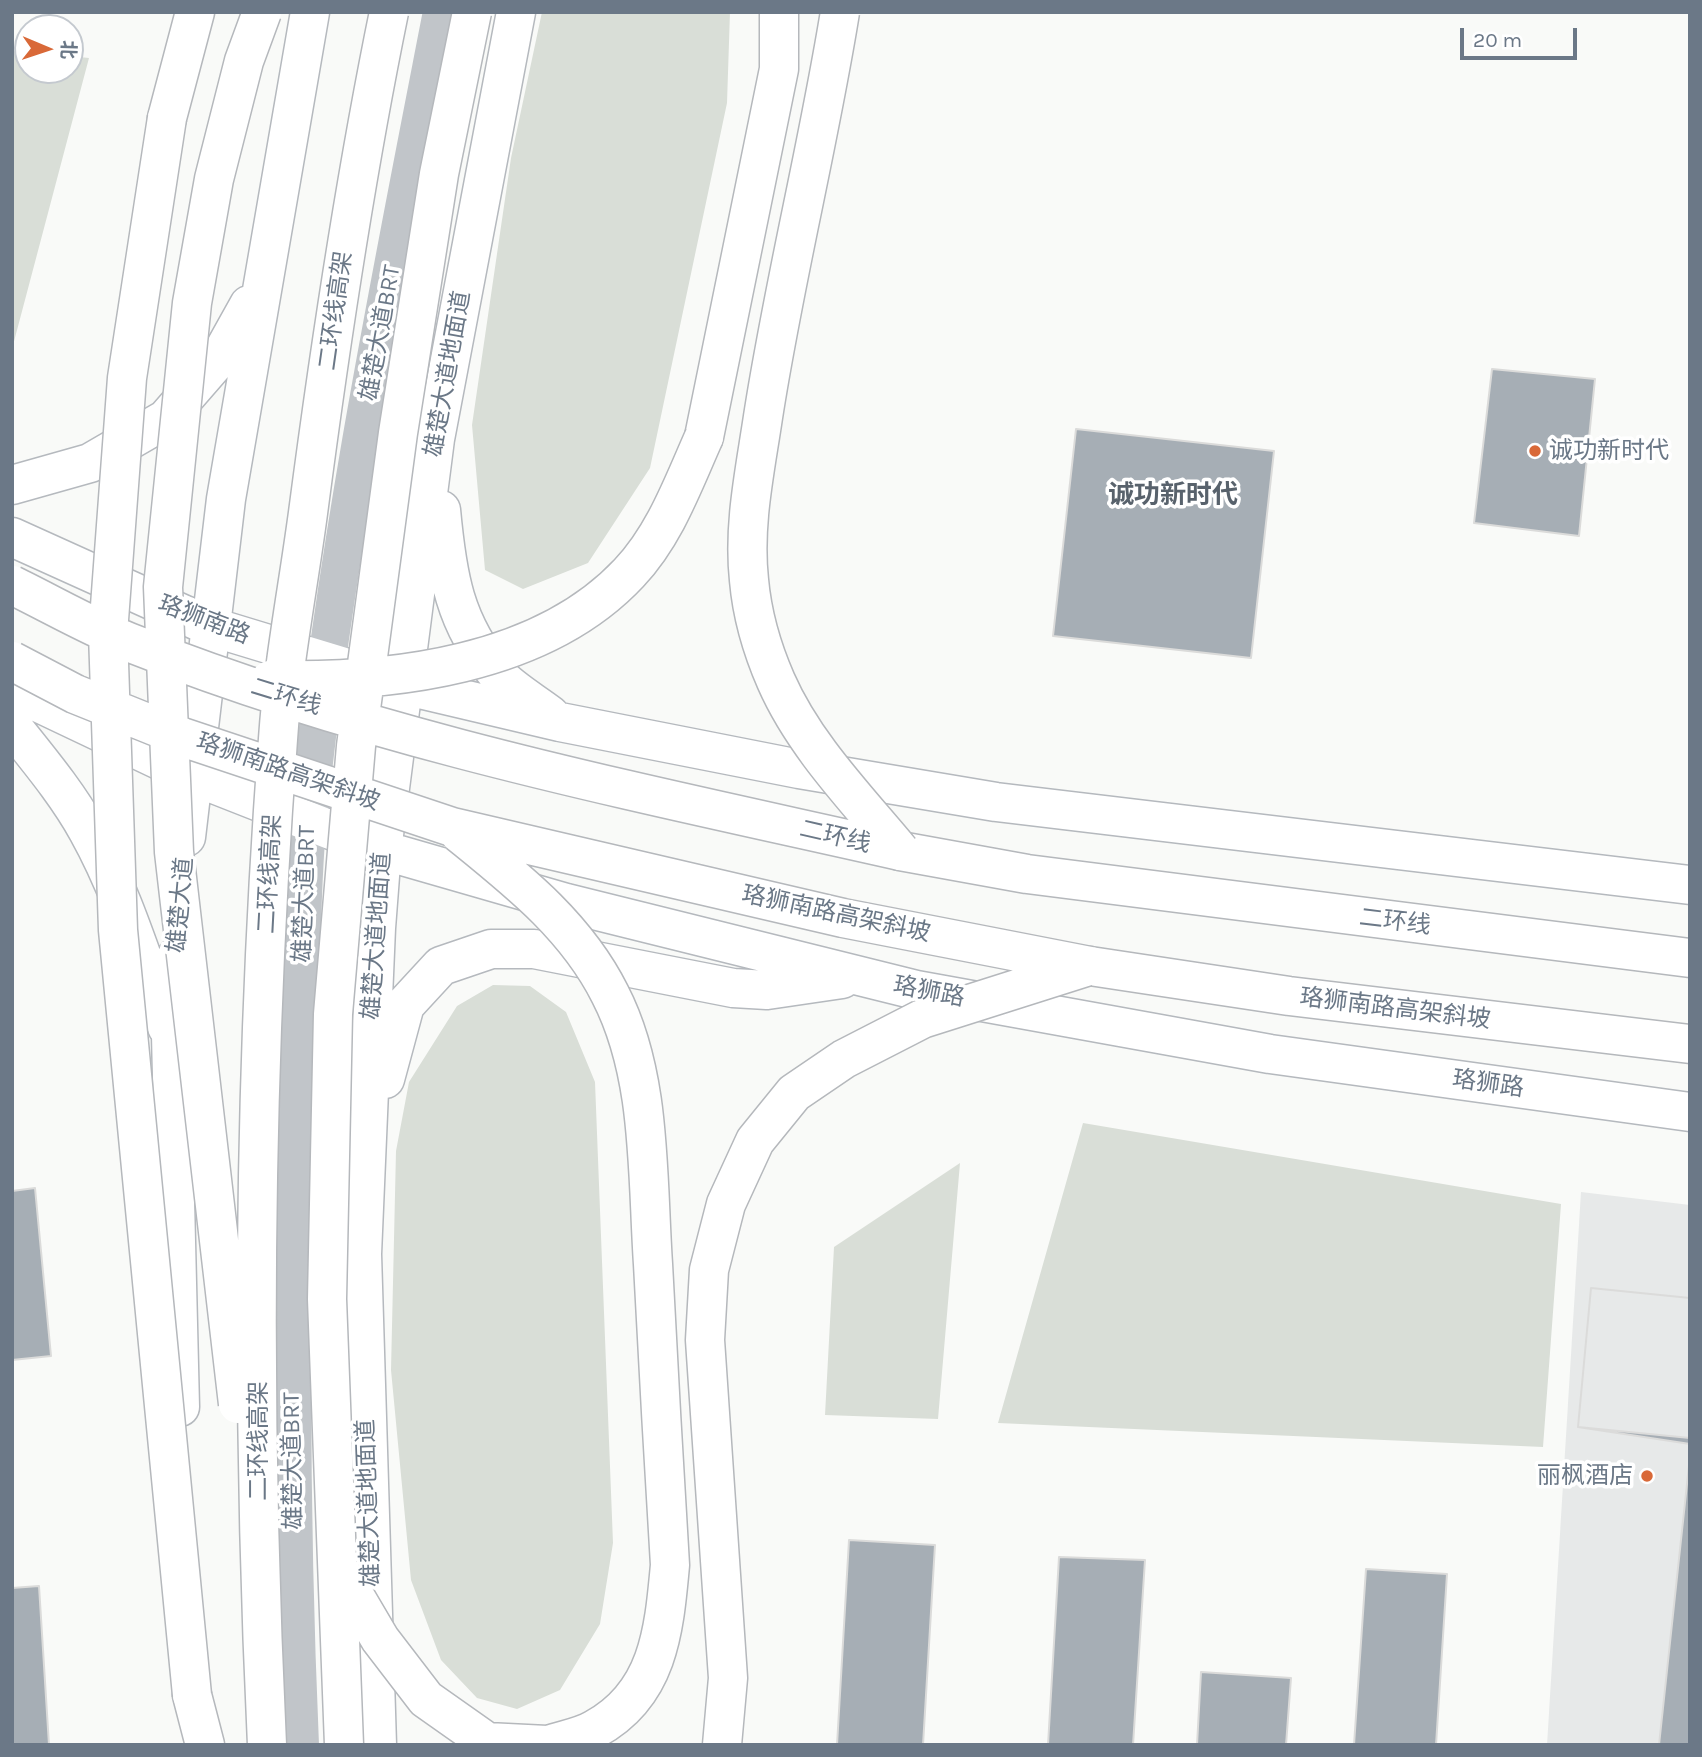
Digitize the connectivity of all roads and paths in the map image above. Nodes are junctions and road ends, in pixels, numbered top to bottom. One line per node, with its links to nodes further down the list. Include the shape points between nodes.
1 (195, 12): 39 (main road, bridge, via 167,118 127,378 108,633 118,930 192,1695)
2 (262, 12): 37 (main road, bridge, via 244,61 214,178 192,303 163,587 174,852)
3 (310, 12): 10 (main road)
4 (389, 12): 37 (main road, 二环线高架, bridge, via 358,162 278,734 263,1011 258,1226)
5 (442, 12): 17 (lane, 雄楚大道BRT, via 380,333)
6 (472, 12): 36 (main road, bridge, via 439,174 398,433 356,746 332,1014 327,1299)
7 (516, 12): 11 (main road, 雄楚大道地面道)
8 (779, 12): 18 (main road, bridge, via 779,69 704,437 664,524 629,572 590,606 537,638 478,657 418,670 320,681)
9 (840, 12): 27 (main road, bridge, via 822,122 779,310 747,521 748,579 757,628 776,682 805,735)
10 (262, 282): 12 (main road, via 220,357 166,419 90,463); 15 (main road)
11 (435, 439): 19 (main road, 雄楚大道地面道); 21 (main road, via 446,560 453,597 468,634 500,677)
12 (12, 485)
13 (12, 537): 15 (main road, 珞狮南路)
14 (12, 585): 18 (main road, 二环线, bridge, via 132,644)
15 (209, 626): 17 (main road, 珞狮南路); 23 (main road)
16 (12, 661): 25 (main road, 珞狮南路高架斜坡, bridge, via 75,694 182,737)
17 (327, 663): 19 (main road, 珞狮南路); 24 (lane, 雄楚大道BRT)
18 (226, 679): 27 (main road, 二环线, bridge, via 460,751)
19 (403, 685): 21 (main road); 26 (main road, 雄楚大道地面道)
20 (12, 690): 23 (main road)
21 (559, 722): 28 (main road, via 996,802)
22 (12, 726): 32 (main road, via 88,832)
23 (191, 775): 24 (main road, 珞狮路); 32 (main road, 雄楚大道)
24 (307, 821): 26 (main road, 珞狮路); 41 (lane, 雄楚大道BRT, via 291,1268)
25 (452, 827): 30 (main road, 珞狮南路高架斜坡, bridge, via 843,918); 44 (main road, bridge, via 576,938 611,994 636,1061 646,1145 670,1565 664,1634 639,1693 595,1729)
26 (382, 850): 31 (main road, 珞狮路, via 566,903); 35 (main road, 雄楚大道地面道)
27 (900, 852): 29 (main road, 二环线, via 1041,876)
28 (1690, 885)
29 (1690, 958)
30 (1090, 966): 33 (main road, 珞狮南路高架斜坡, via 1289,996); 45 (main road, bridge, via 922,1019 844,1059 794,1093 755,1141 726,1203 709,1270 705,1339 728,1678)
31 (858, 976): 34 (main road, 珞狮路, via 1270,1054); 35 (main road, via 767,990 733,988 534,948 491,949 441,966 405,1005 386,1073)
32 (171, 1035): 38 (main road)
33 (1690, 1044)
34 (1690, 1112)
35 (364, 1208): 43 (main road, 雄楚大道地面道)
36 (338, 1568): 42 (main road, bridge); 44 (main road, bridge, via 380,1639 426,1699 487,1742)
37 (259, 1573): 40 (main road, 二环线高架, bridge)
38 (190, 1745)
39 (205, 1745)
40 (267, 1745)
41 (300, 1745)
42 (344, 1745)
43 (377, 1745)
44 (548, 1745)
45 (722, 1745)

